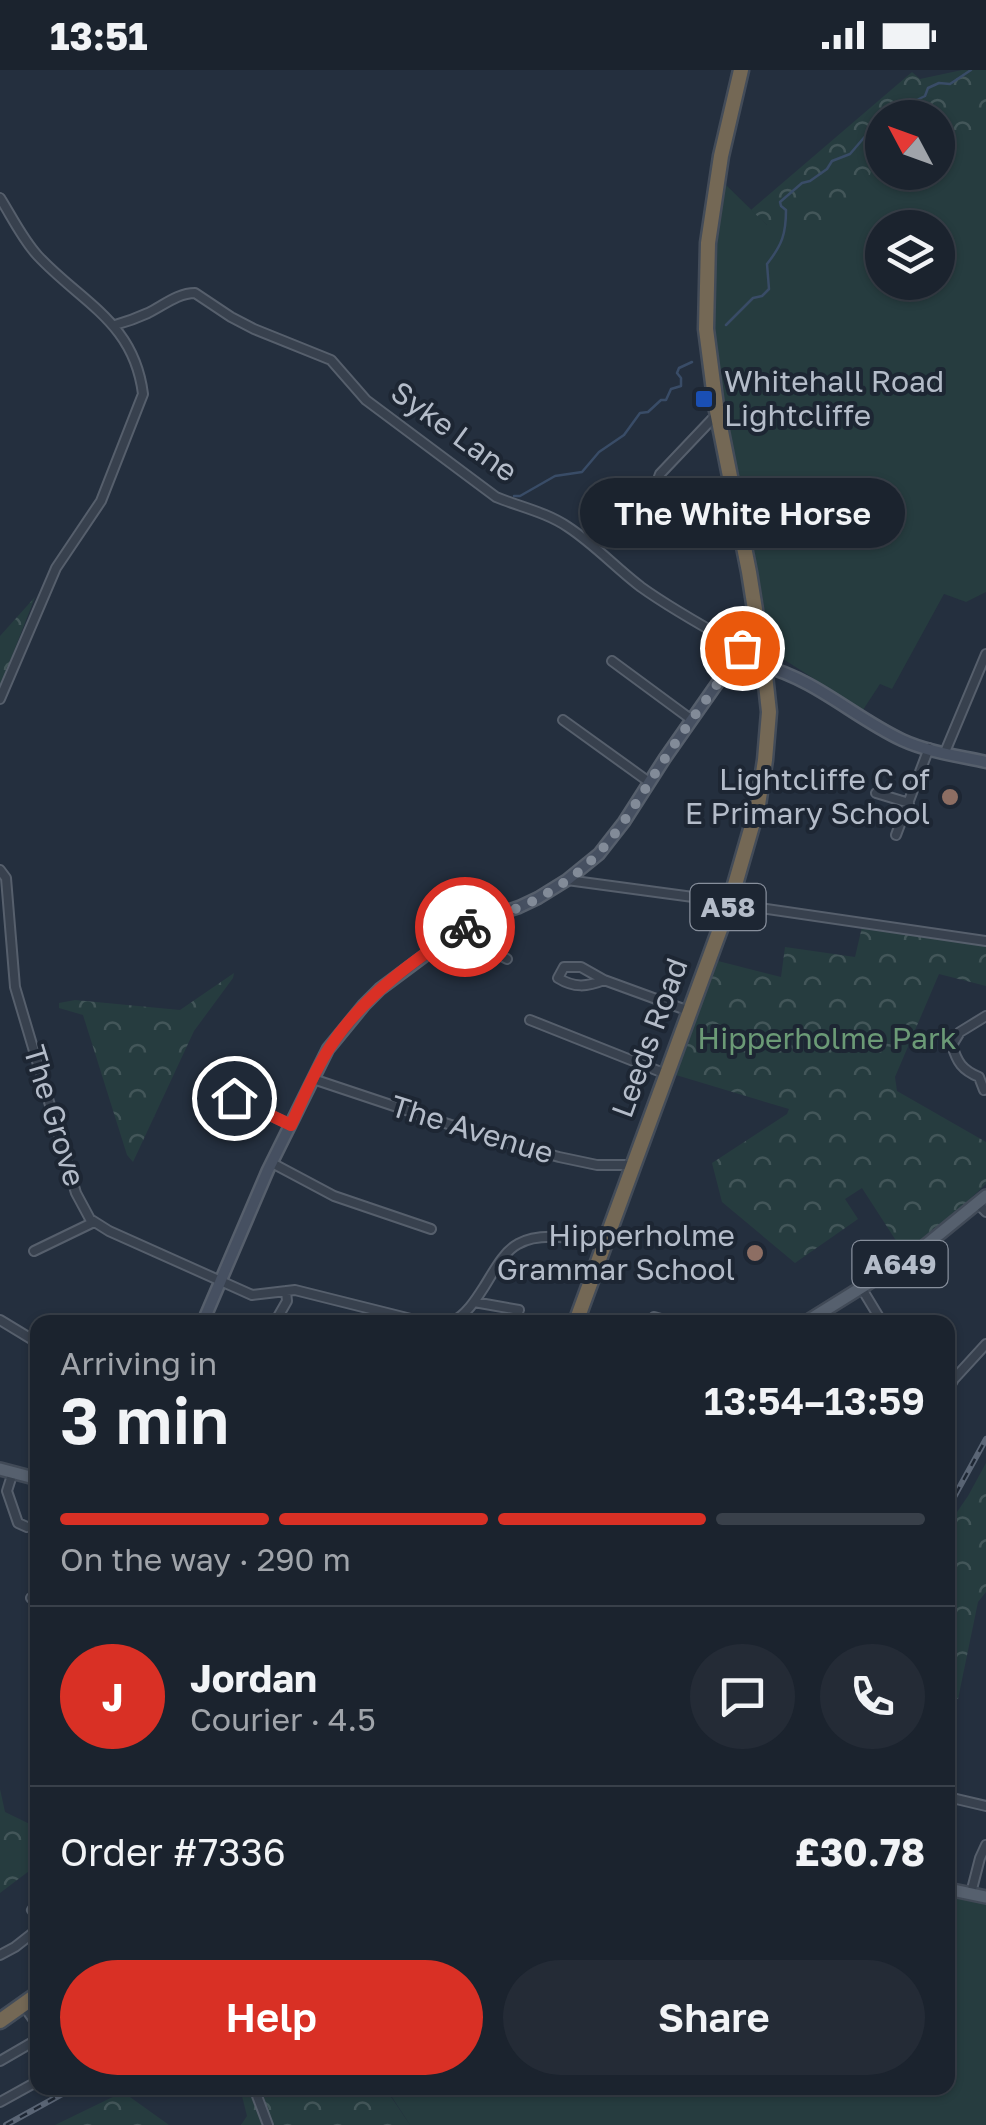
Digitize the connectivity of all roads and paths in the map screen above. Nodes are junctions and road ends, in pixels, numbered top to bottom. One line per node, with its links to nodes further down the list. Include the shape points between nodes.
1 (740, 70): 4 (highway, A58, via 708,243 706,329)
2 (0, 198): 3 (street, via 37,255)
3 (115, 325): 7 (street, Syke Lane, via 195,293 254,329 331,360 366,400 496,497 534,509); 12 (street, via 143,394 101,501 56,568)
4 (718, 414): 5 (street, via 660,474 653,493 642,496); 11 (highway, Leeds Road / A58)
5 (628, 485)
6 (630, 502): 7 (street)
7 (592, 546): 8 (street, Syke Lane, via 646,590)
8 (742, 648): 11 (street, Syke Lane); 14 (street)
9 (986, 654): 16 (street)
10 (612, 660): 14 (street)
11 (763, 661): 15 (street, Syke Lane, via 904,741); 24 (highway, Leeds Road / A58, via 765,760)
12 (0, 699)
13 (564, 720): 18 (street)
14 (692, 720): 18 (street)
15 (930, 748): 16 (street, Syke Lane); 20 (street)
16 (945, 752): 17 (street, Syke Lane)
17 (986, 762)
18 (649, 782): 23 (street, via 599,854)
19 (876, 792): 20 (street)
20 (909, 803): 21 (street)
21 (896, 835)
22 (0, 870): 41 (street, The Grove, via 15,987 76,1193)
23 (567, 880): 24 (street); 25 (street, via 518,908)
24 (735, 904): 26 (street); 29 (highway, Leeds Road / A58)
25 (468, 925): 27 (street, via 477,942); 34 (street, via 372,997 338,1036)
26 (986, 941)
27 (506, 959)
28 (604, 980): 28 (street, via 582,986 558,978 564,967 581,967); 29 (street)
29 (690, 1011): 32 (highway, Leeds Road / A58)
30 (986, 1016): 33 (street, via 960,1032 952,1046 964,1071)
31 (530, 1020): 32 (street)
32 (666, 1074): 39 (highway, Leeds Road / A58)
33 (982, 1075): 35 (street)
34 (313, 1080): 37 (street); 39 (street, The Avenue, via 493,1140 597,1164)
35 (984, 1090)
36 (234, 1098): 37 (street)
37 (291, 1125): 38 (street)
38 (272, 1163): 42 (street, via 334,1196); 45 (street)
39 (634, 1164): 43 (highway, Leeds Road / A58)
40 (983, 1204): 46 (main road, A649)
41 (94, 1222): 44 (street); 45 (street, The Grove)
42 (431, 1229)
43 (604, 1243): 48 (street, via 544,1237 518,1244); 54 (highway, Leeds Road / A58)
44 (34, 1250)
45 (221, 1280): 47 (street, The Grove, via 252,1295); 50 (street)
46 (862, 1289): 55 (main road, A649); 56 (street)
47 (286, 1291): 51 (street); 52 (street, The Grove)
48 (474, 1302): 49 (street); 53 (street)
49 (519, 1310)
50 (206, 1315)
51 (279, 1315)
52 (378, 1315)
53 (462, 1315)
54 (578, 1315)
55 (818, 1315)
56 (878, 1315)
57 (0, 1320): 58 (street)
58 (30, 1339)
59 (986, 1344): 60 (street)
60 (955, 1378)
61 (6, 1470): 62 (street, via 18,1523)
62 (27, 1527)
63 (955, 1799): 64 (street)
64 (986, 1806)
65 (986, 1845): 67 (street)
66 (955, 1891): 67 (main road)
67 (970, 1894): 68 (main road)
68 (986, 1896)
69 (30, 1936): 70 (street)
70 (0, 1954)
71 (30, 1999): 72 (highway)
72 (23, 2004): 73 (street); 74 (highway)
73 (30, 2014)
74 (0, 2020)
75 (30, 2044): 76 (street)
76 (0, 2061)
77 (30, 2085): 79 (street)
78 (257, 2095): 80 (street)
79 (0, 2102)
80 (268, 2125)

